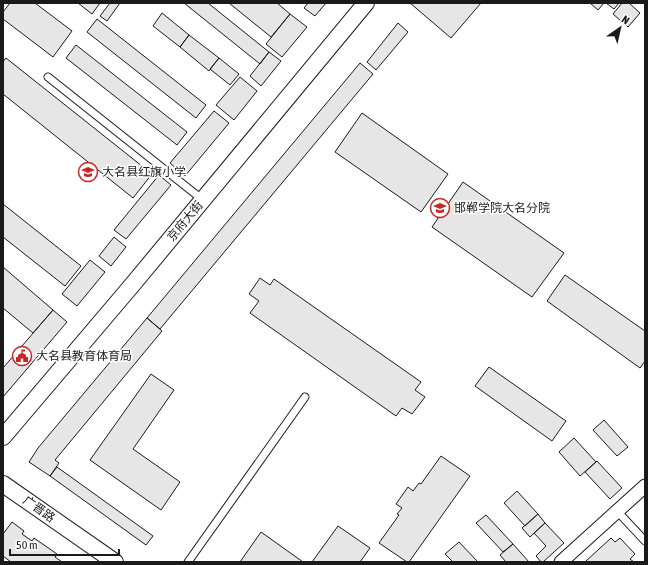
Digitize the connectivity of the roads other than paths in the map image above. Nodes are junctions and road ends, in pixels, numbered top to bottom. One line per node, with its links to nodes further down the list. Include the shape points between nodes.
1 (366, 3): 3 (street, 京府大街)
2 (48, 77): 3 (lane)
3 (203, 200): 5 (street, 京府大街)
4 (305, 397): 11 (lane)
5 (3, 438)
6 (3, 484): 10 (street, 广晋路)
7 (645, 486): 8 (street)
8 (617, 511): 9 (lane); 12 (street)
9 (645, 541)
10 (115, 562)
11 (188, 562)
12 (561, 562)

